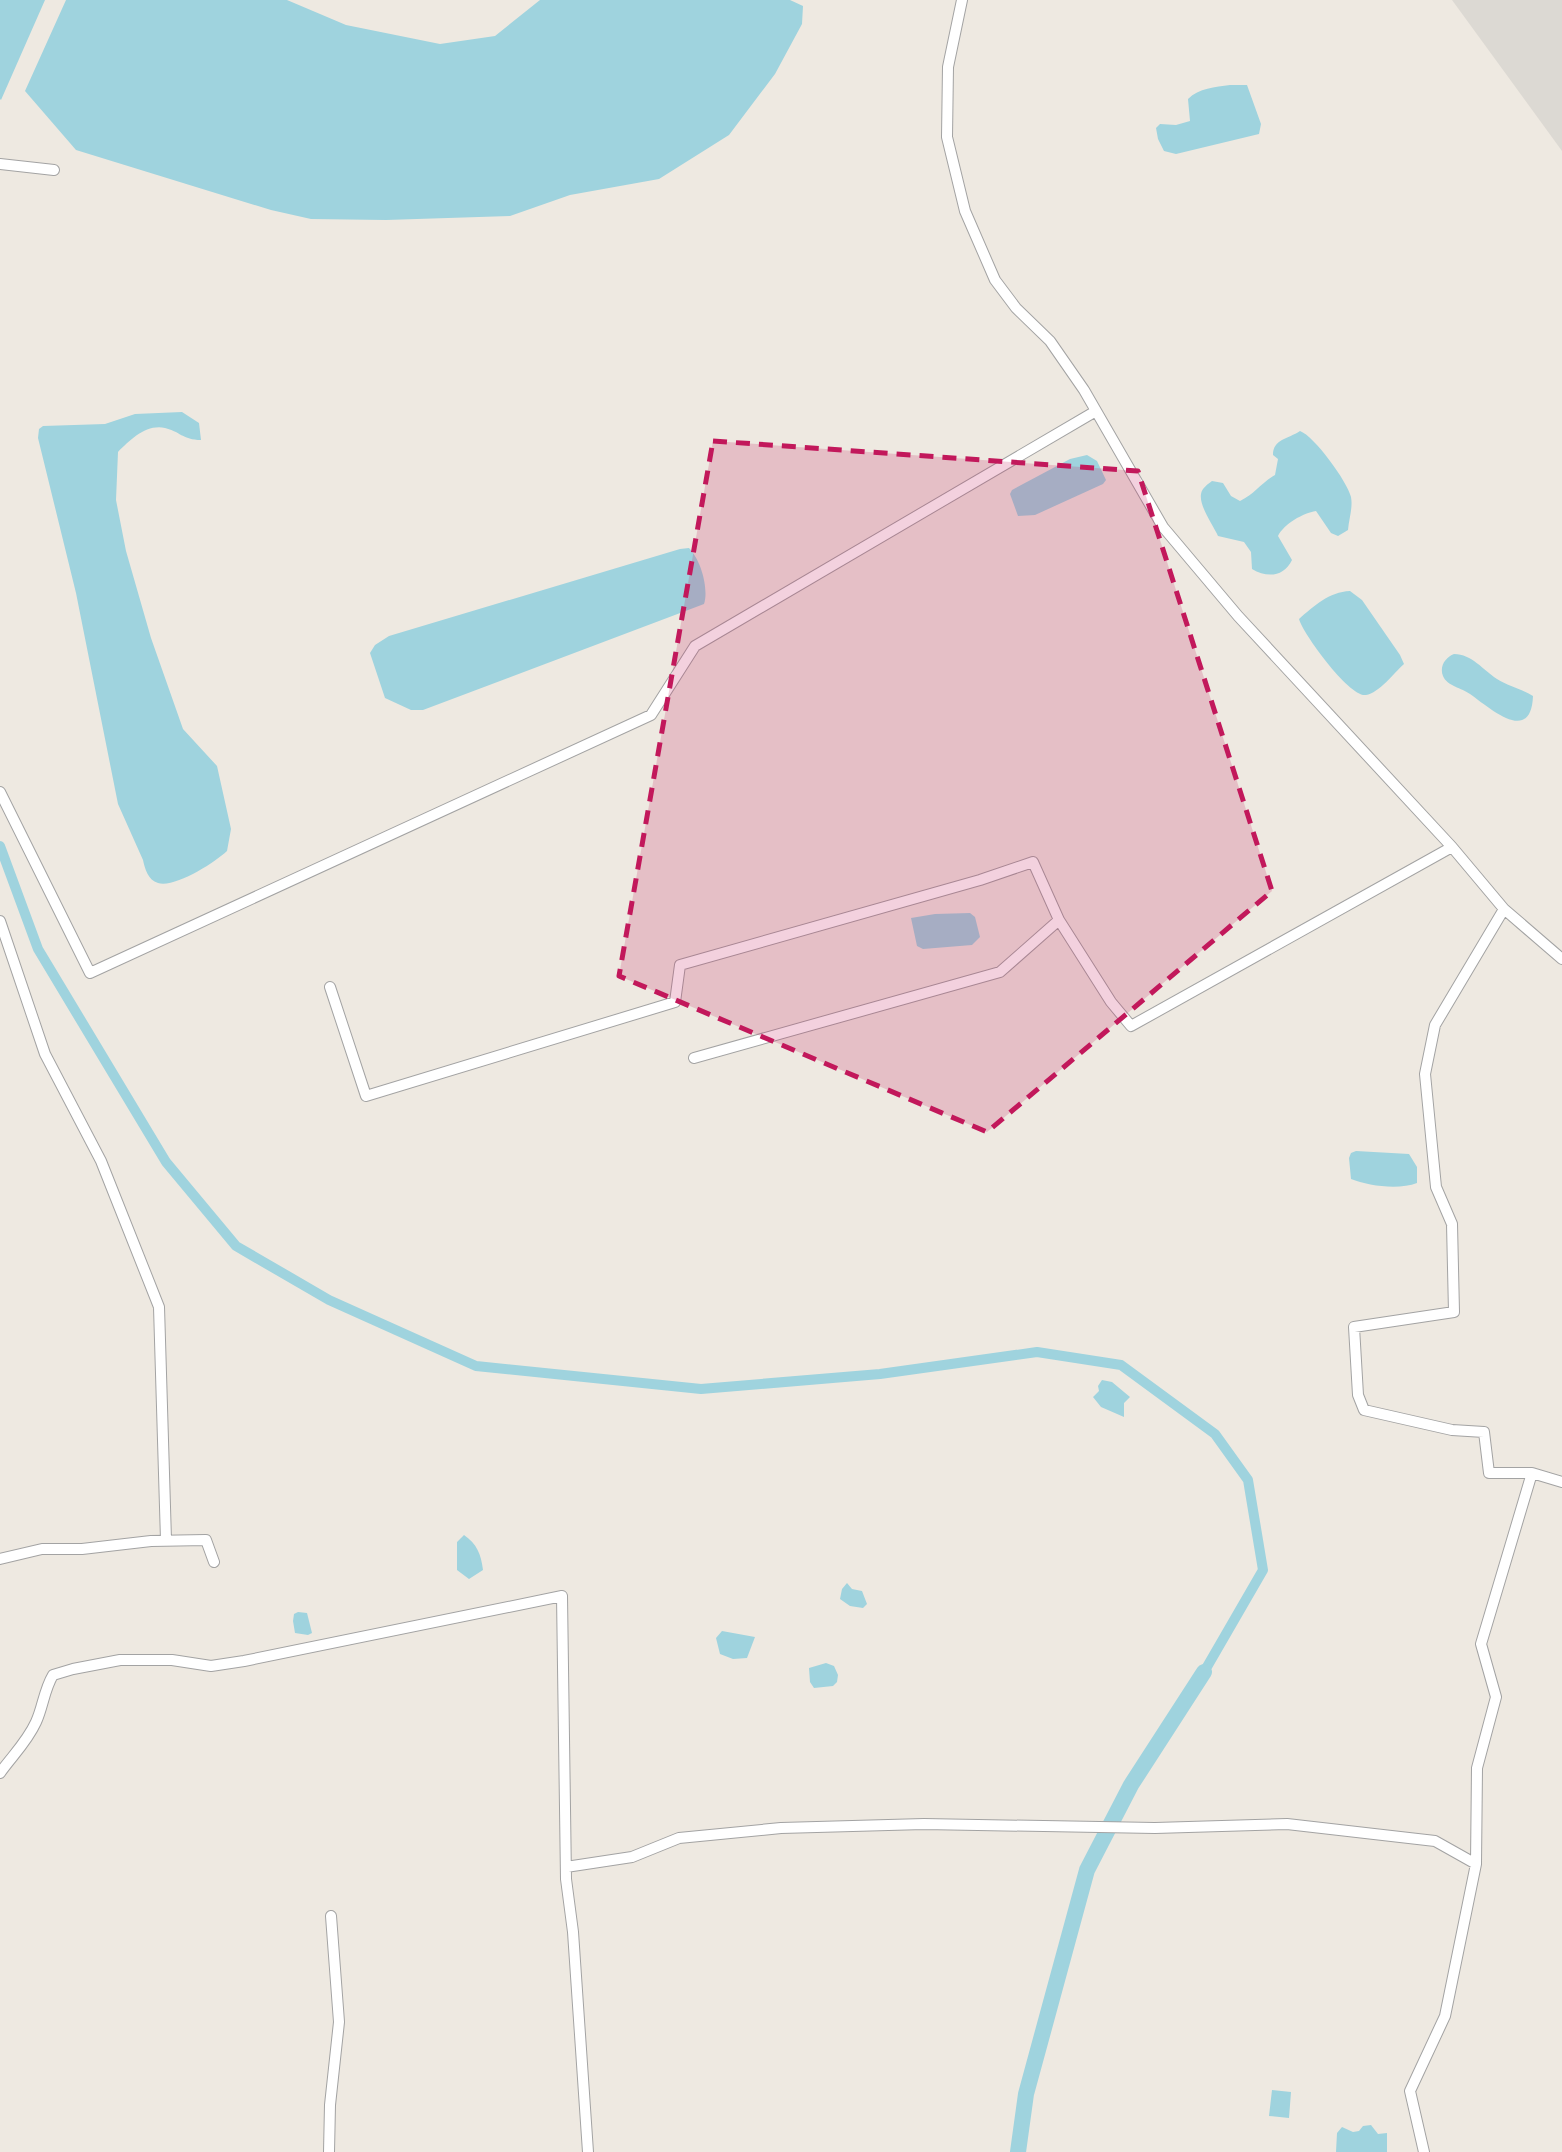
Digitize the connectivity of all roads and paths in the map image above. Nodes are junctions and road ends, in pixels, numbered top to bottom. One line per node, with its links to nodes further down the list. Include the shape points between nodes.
1 (962, 0): 4 (street, via 948,67 947,137 965,211 995,280 1050,341)
2 (0, 164): 3 (street)
3 (54, 170)
4 (1096, 411): 5 (street, via 695,646 651,715 90,973); 6 (street, via 1163,527 1238,616)
5 (0, 792)
6 (1452, 847): 7 (street); 8 (street, via 1131,1026)
7 (1504, 909): 10 (street); 13 (street, via 1435,1025 1425,1074 1436,1187 1452,1224 1454,1312 1354,1327 1364,1410 1452,1430 1484,1432 1489,1473)
8 (1059, 920): 11 (street, via 1033,862 680,965 675,1002 366,1097); 12 (street, via 1000,972)
9 (0, 921): 15 (street, via 45,1054 101,1161 159,1307)
10 (1562, 959)
11 (330, 987)
12 (694, 1058)
13 (1532, 1474): 14 (street); 19 (street, via 1481,1644 1496,1697 1477,1768)
14 (1562, 1482)
15 (166, 1540): 16 (street, via 42,1549); 17 (street, via 206,1540)
16 (0, 1559)
17 (214, 1562)
18 (0, 1773): 20 (street, via 36,1722 53,1675 73,1668 120,1660 211,1666 562,1596)
19 (1476, 1864): 20 (street, via 1435,1841 1287,1824 1155,1828 924,1824 781,1828 679,1838 632,1857); 24 (street, via 1445,2016 1410,2091)
20 (566, 1867): 23 (street)
21 (331, 1916): 22 (street, via 339,2022)
22 (329, 2152)
23 (588, 2152)
24 (1424, 2152)

